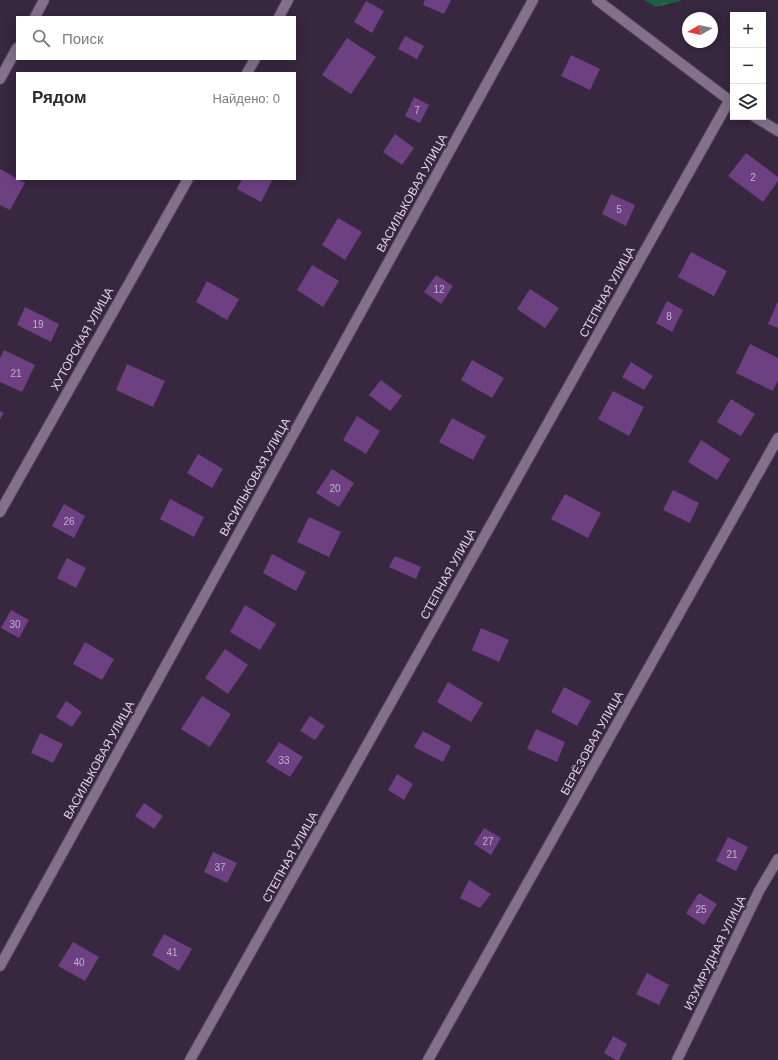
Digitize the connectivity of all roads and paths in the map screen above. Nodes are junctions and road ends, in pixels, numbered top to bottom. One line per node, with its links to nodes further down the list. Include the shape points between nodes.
1 (44, 0): 5 (street)
2 (288, 0): 6 (street)
3 (533, 0): 19 (street, ВАСИЛЬКОВАЯ УЛИЦА)
4 (597, 0): 11 (street)
5 (35, 16)
6 (280, 16)
7 (16, 50): 10 (street)
8 (254, 60): 9 (street)
9 (248, 72)
10 (0, 79)
11 (730, 101)
12 (730, 104): 20 (street, СТЕПНАЯ УЛИЦА)
13 (760, 120): 14 (street)
14 (778, 131)
15 (187, 180): 17 (street, ХУТОРСКАЯ УЛИЦА)
16 (778, 438): 21 (street, БЕРЁЗОВАЯ УЛИЦА)
17 (0, 512)
18 (778, 858): 22 (street, ИЗУМРУДНАЯ УЛИЦА, via 759,891)
19 (0, 966)
20 (190, 1060)
21 (428, 1060)
22 (677, 1060)

